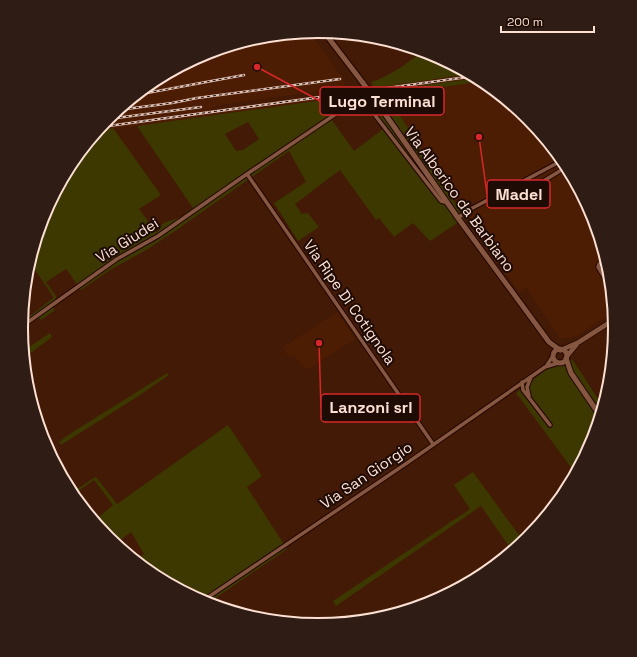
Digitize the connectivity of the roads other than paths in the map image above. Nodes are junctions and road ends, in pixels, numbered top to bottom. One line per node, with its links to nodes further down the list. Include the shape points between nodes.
1 (329, 39): 6 (main road, Via Alberico da Barbiano, bridge)
2 (557, 163): 5 (street)
3 (562, 170): 5 (street, via 537,185 526,187 507,198)
4 (247, 174): 6 (street, Via Giudei, via 361,99 441,201); 10 (street, Via Giudei); 28 (street, Via Ripe Di Cotignola)
5 (496, 196): 7 (street)
6 (448, 204): 7 (main road, Via Alberico da Barbiano)
7 (458, 218): 12 (main road, Via Alberico da Barbiano)
8 (601, 263): 9 (street, via 598,267)
9 (604, 277)
10 (28, 322)
11 (609, 323): 13 (street)
12 (549, 342): 14 (main road, Via Alberico da Barbiano); 15 (main road, Via Alberico da Barbiano)
13 (579, 342): 14 (street); 16 (street)
14 (560, 350): 15 (main road); 16 (main road, via 566,353)
15 (553, 355): 17 (main road, via 554,360); 18 (street, Via San Giorgio)
16 (566, 357): 17 (main road, via 564,362); 19 (main road)
17 (559, 363): 18 (street, Via San Giorgio); 19 (main road)
18 (544, 367): 20 (street, Via San Giorgio)
19 (571, 373): 26 (main road)
20 (531, 376): 21 (street, Via San Giorgio); 22 (street)
21 (522, 382): 22 (street); 23 (street, Via San Giorgio); 24 (street)
22 (527, 386): 25 (street)
23 (515, 388): 24 (street); 28 (street, Via San Giorgio)
24 (523, 390): 25 (street)
25 (529, 397): 27 (street)
26 (597, 411)
27 (550, 425)
28 (433, 444): 29 (street, Via San Giorgio)
29 (208, 597)

